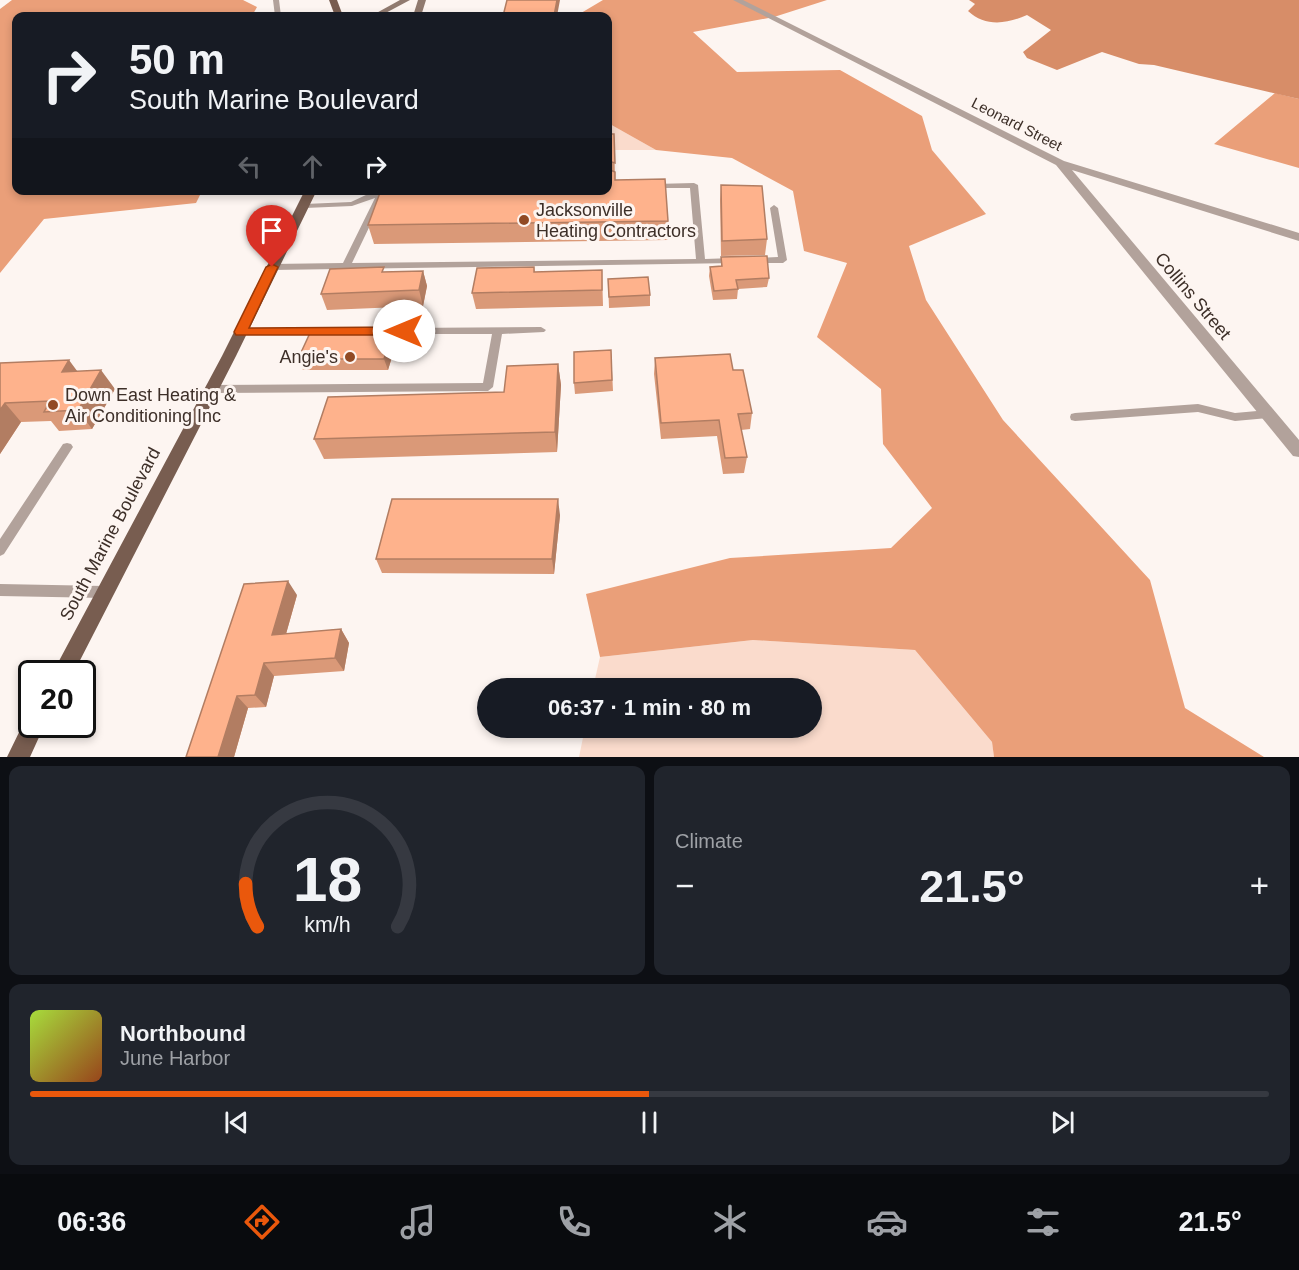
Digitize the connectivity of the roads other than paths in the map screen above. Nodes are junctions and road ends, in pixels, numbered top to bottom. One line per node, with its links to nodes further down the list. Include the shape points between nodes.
1 (406, 0): 3 (main road)
2 (737, 0): 4 (street, Leonard Street)
3 (383, 12)
4 (1060, 163): 10 (street, Leonard Street); 18 (street, Collins Street)
5 (640, 186): 11 (lane, via 694,185)
6 (375, 195): 8 (lane, via 352,204)
7 (378, 195): 13 (lane)
8 (308, 198): 12 (main road, South Marine Boulevard)
9 (774, 208): 11 (lane, via 783,260)
10 (1299, 237)
11 (701, 262): 13 (lane)
12 (272, 267): 13 (lane); 16 (main road, South Marine Boulevard)
13 (346, 267)
14 (498, 330): 15 (lane); 16 (lane); 17 (lane, via 488,387)
15 (542, 330)
16 (240, 332): 17 (main road, South Marine Boulevard)
17 (211, 389): 24 (main road, South Marine Boulevard)
18 (1268, 414): 19 (lane, via 1235,417 1198,408); 21 (street, Collins Street)
19 (1075, 417)
20 (67, 447): 22 (lane)
21 (1299, 452)
22 (0, 550)
23 (0, 590): 24 (lane)
24 (104, 592): 25 (main road, South Marine Boulevard)
25 (69, 660)
26 (28, 738): 27 (main road)
27 (18, 757)

